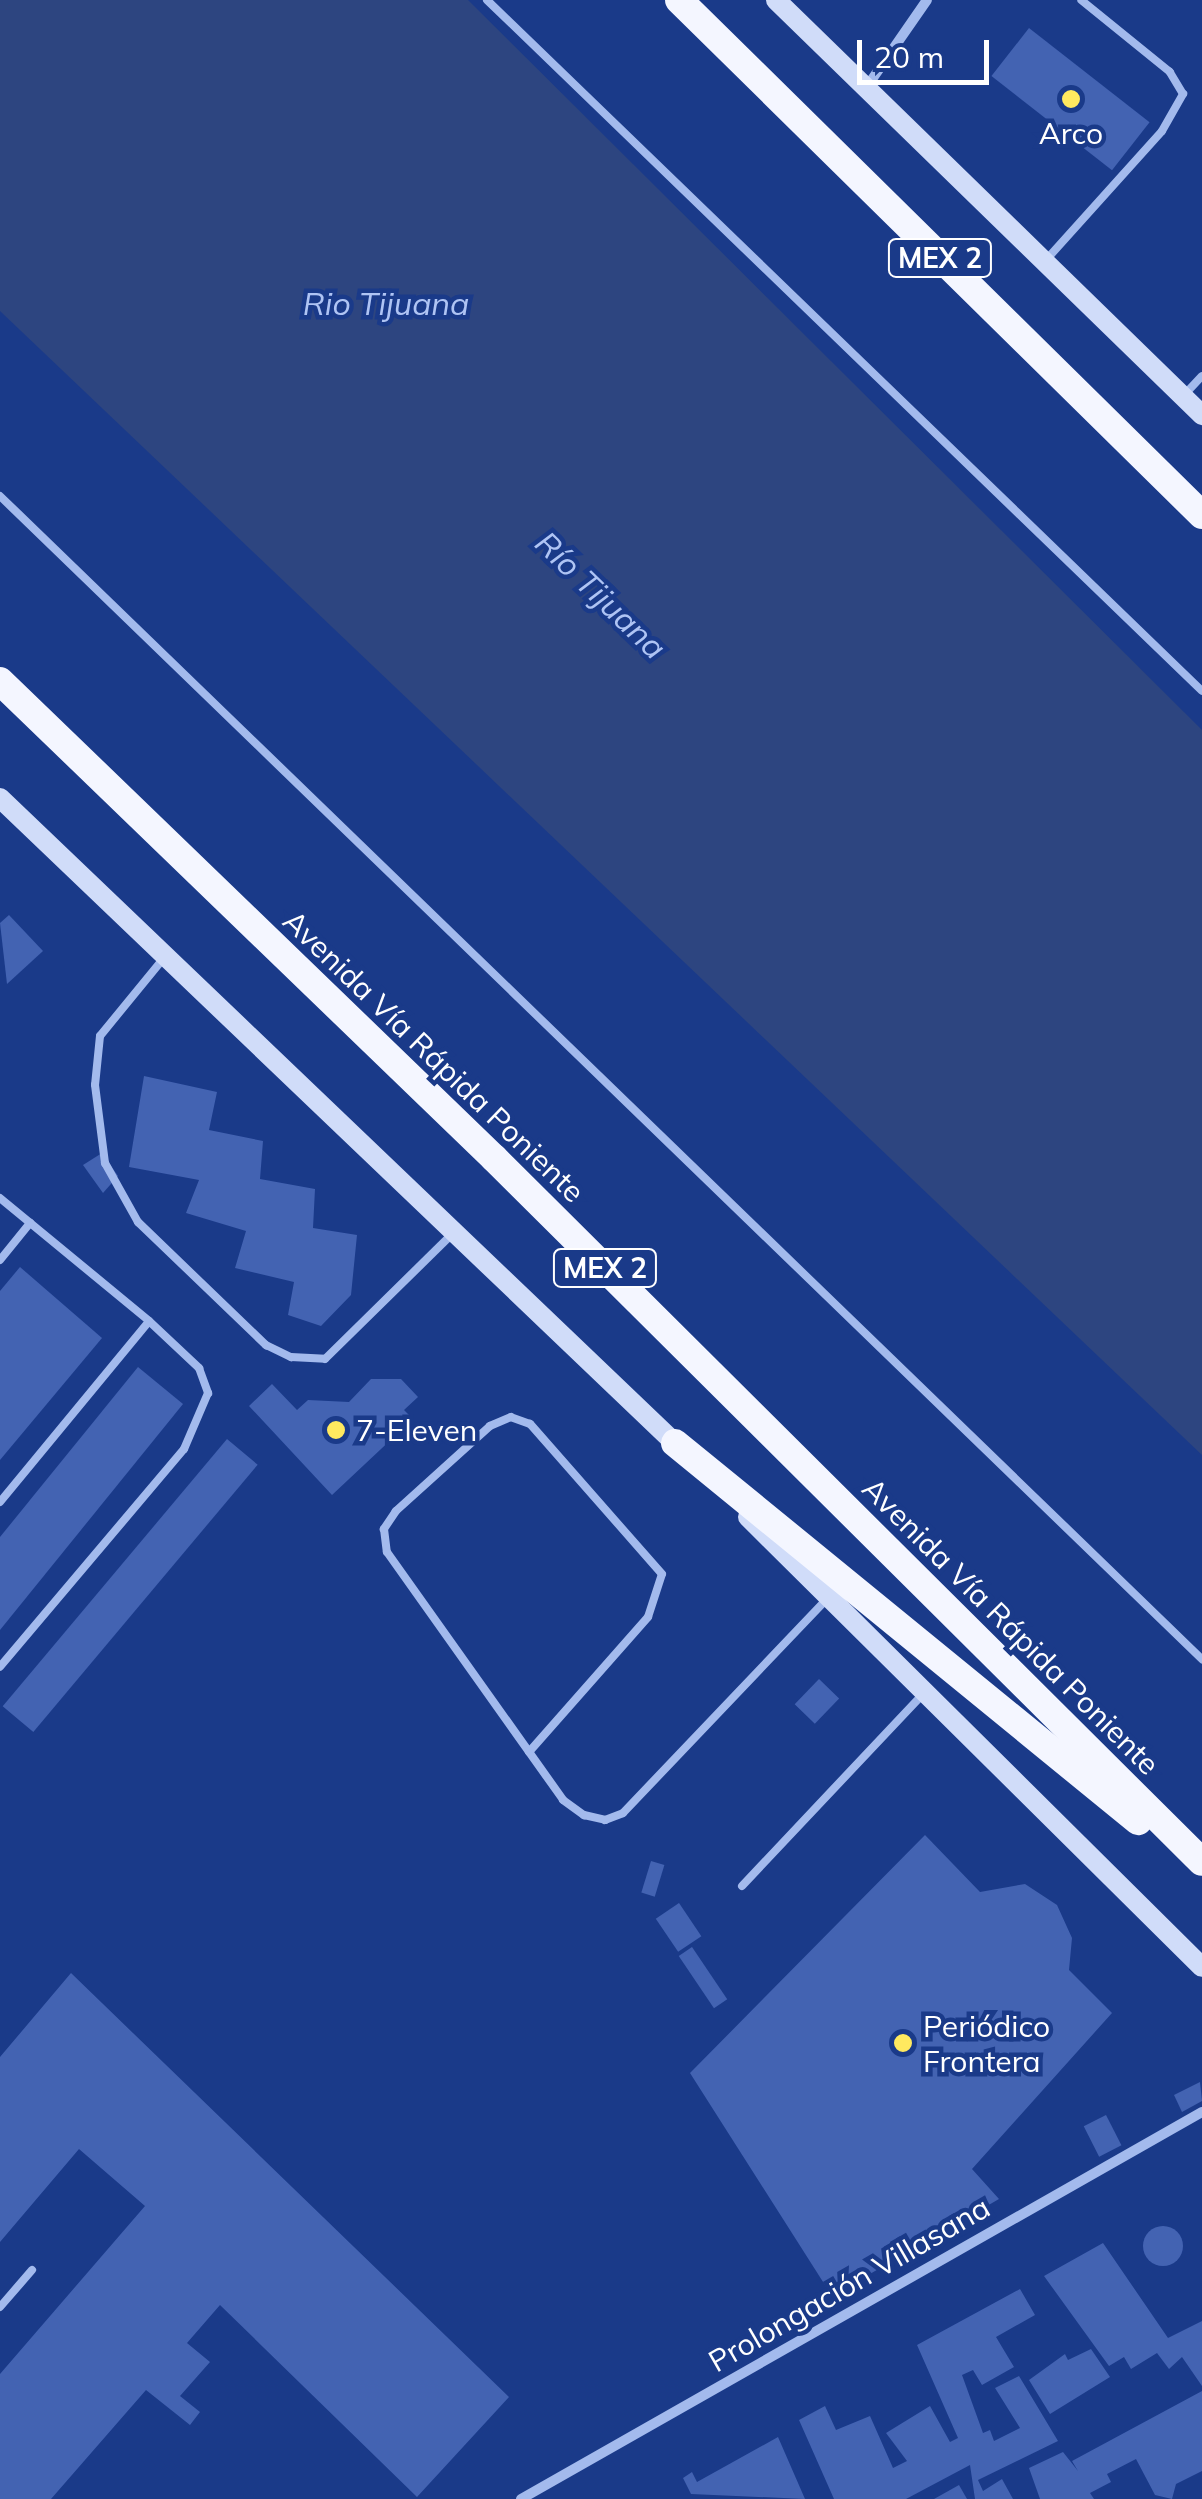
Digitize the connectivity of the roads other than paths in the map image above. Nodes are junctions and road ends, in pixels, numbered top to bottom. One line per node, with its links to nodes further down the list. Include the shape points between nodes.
1 (487, 0): 14 (lane)
2 (679, 0): 12 (highway, MEX 2)
3 (776, 0): 6 (main road)
4 (927, 0): 6 (street)
5 (1082, 0): 7 (lane, via 1170,72 1182,94 1162,132)
6 (866, 88): 7 (main road)
7 (1044, 262): 9 (main road)
8 (1202, 376): 9 (lane)
9 (1183, 396): 10 (main road)
10 (1202, 415)
11 (0, 496): 25 (lane)
12 (1202, 512)
13 (0, 682): 29 (highway, Avenida Vía Rápida Poniente / MEX 2, via 494,1158)
14 (1202, 692)
15 (0, 798): 16 (main road)
16 (163, 959): 19 (main road); 19 (lane, via 100,1036 95,1085 105,1163 138,1222 266,1344 324,1359)
17 (0, 1198): 18 (lane)
18 (30, 1222): 20 (lane); 21 (lane)
19 (458, 1229): 22 (main road)
20 (0, 1260)
21 (149, 1321): 23 (lane); 26 (lane, via 200,1368 208,1393 203,1416 184,1450)
22 (674, 1443): 24 (main road); 30 (highway)
23 (0, 1502)
24 (828, 1598): 27 (main road); 28 (lane, via 624,1813 605,1820 584,1814)
25 (1202, 1659)
26 (0, 1668)
27 (924, 1693): 31 (lane); 32 (main road)
28 (529, 1752): 28 (lane, via 387,1552 384,1529 490,1426 512,1416 555,1448 662,1574 648,1617)
29 (1202, 1862)
30 (1202, 1871)
31 (742, 1886)
32 (1202, 1967)
33 (1202, 2112): 36 (street, Prolongación Villasana)
34 (32, 2270): 35 (lane)
35 (0, 2307)
36 (521, 2499)

